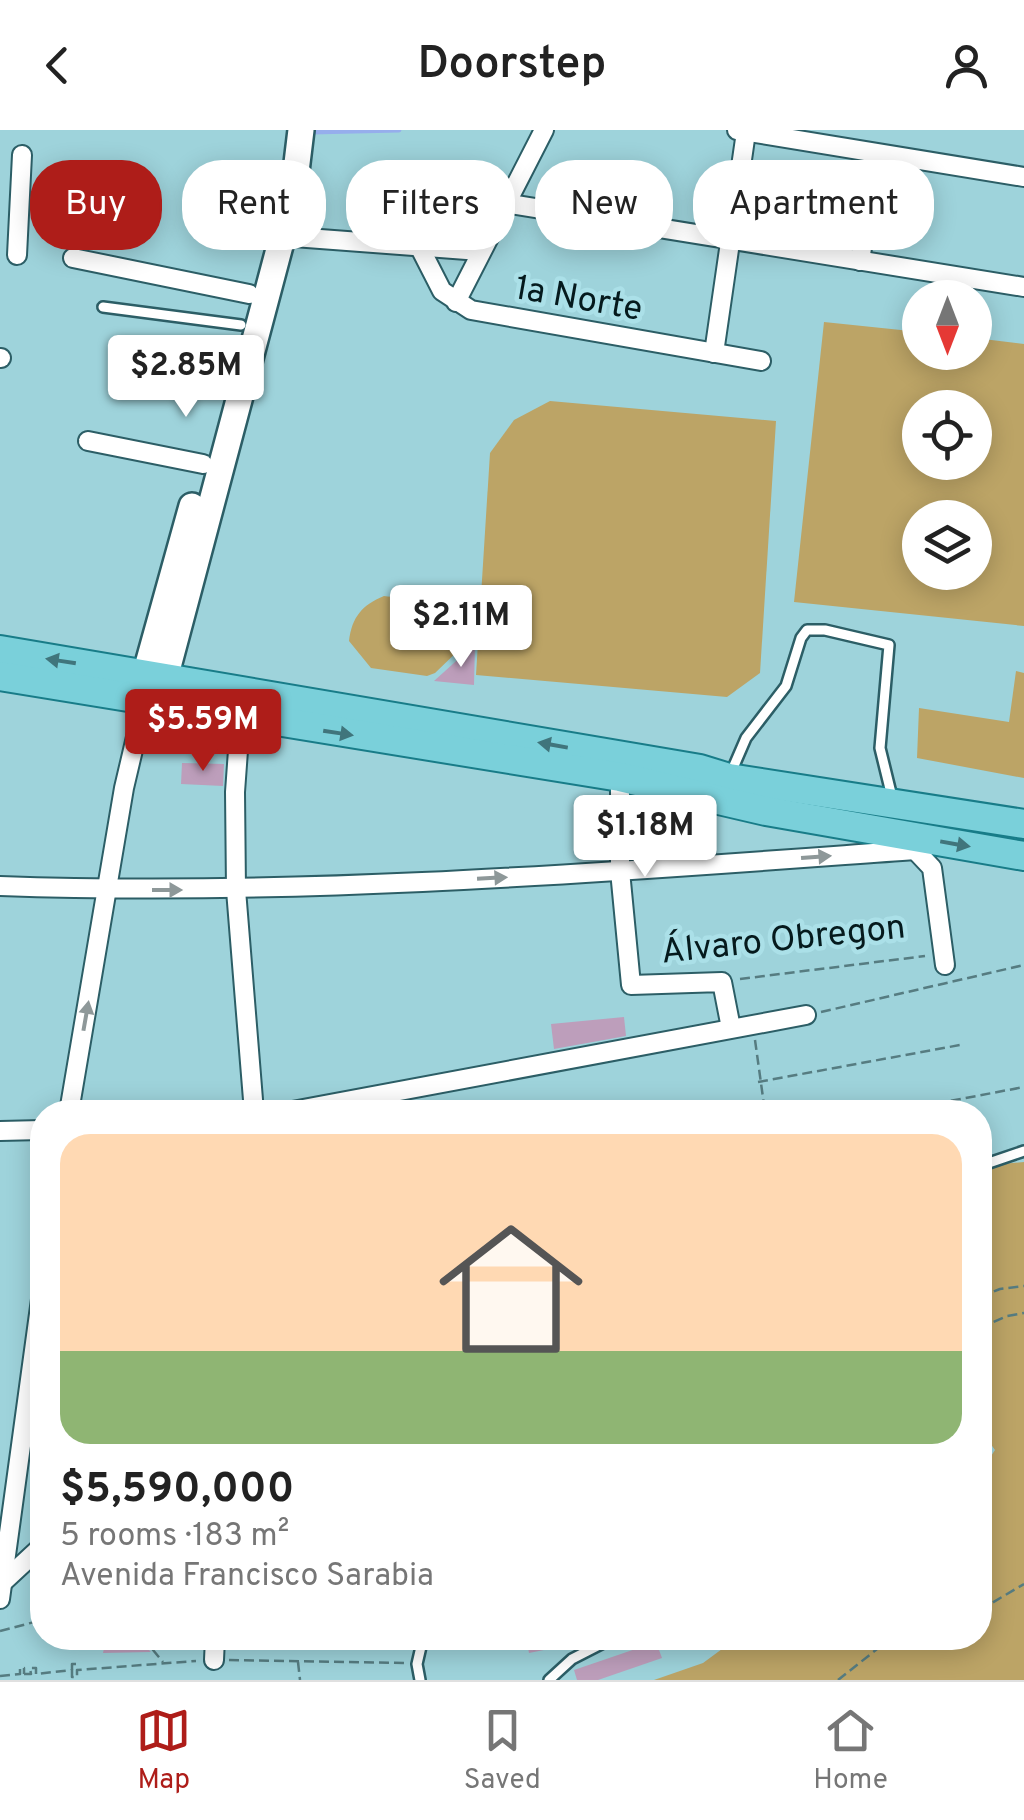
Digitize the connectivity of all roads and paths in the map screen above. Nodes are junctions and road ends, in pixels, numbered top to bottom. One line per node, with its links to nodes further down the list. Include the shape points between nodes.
1 (544, 130): 7 (street)
2 (741, 131): 3 (street); 5 (street)
3 (876, 154): 6 (street); 19 (street)
4 (22, 155): 10 (street)
5 (738, 160)
6 (1024, 177)
7 (515, 182)
8 (515, 204): 9 (street)
9 (693, 233)
10 (11, 247)
11 (268, 250): 21 (main road)
12 (272, 250): 31 (main road)
13 (421, 250): 22 (street)
14 (460, 250): 17 (street)
15 (729, 250): 25 (street)
16 (799, 250): 19 (street)
17 (480, 252): 22 (street)
18 (73, 258): 21 (street)
19 (860, 260): 20 (street)
20 (1024, 287)
21 (249, 294): 24 (main road)
22 (456, 302): 25 (street, 1a Norte, via 521,321)
23 (103, 306): 24 (lane)
24 (240, 324): 28 (main road)
25 (714, 353): 26 (street, 1a Norte)
26 (760, 361)
27 (88, 441): 28 (street)
28 (203, 464): 31 (main road)
29 (0, 650): 31 (main road, one-way to 29)
30 (0, 676): 31 (main road)
31 (152, 684): 32 (main road); 41 (street, via 124,788)
32 (242, 705): 33 (main road, one-way to 33); 34 (main road, one-way to 32); 42 (street)
33 (620, 778): 37 (main road); 39 (street)
34 (730, 778): 35 (main road); 35 (lane, via 746,738 786,686 801,638 807,630 825,630 890,645 880,748)
35 (906, 805): 36 (main road); 37 (street)
36 (1024, 824)
37 (914, 844): 38 (main road, one-way to 38); 39 (street, one-way to 37); 43 (street, via 932,868)
38 (1024, 856)
39 (620, 871): 42 (street, one-way to 39); 45 (street, Álvaro Obregon, via 631,985)
40 (0, 886): 41 (street)
41 (108, 890): 42 (street, one-way to 42); 53 (street, one-way to 41)
42 (236, 890): 54 (street)
43 (943, 960): 45 (path, Álvaro Obregon)
44 (1024, 964): 46 (path, Álvaro Obregon)
45 (722, 982): 48 (street)
46 (806, 1016): 47 (street)
47 (753, 1024): 48 (street); 50 (path)
48 (731, 1028): 52 (street)
49 (960, 1045): 50 (path)
50 (758, 1082): 57 (path)
51 (1024, 1087): 58 (path)
52 (407, 1091): 55 (street); 56 (street)
53 (72, 1100)
54 (253, 1100)
55 (356, 1100)
56 (409, 1100)
57 (762, 1100)
58 (955, 1100)
59 (30, 1130): 60 (street)
60 (0, 1131)
61 (1024, 1151): 62 (lane)
62 (992, 1162)
63 (1024, 1286): 64 (path)
64 (992, 1292)
65 (1024, 1313): 66 (path)
66 (992, 1323)
67 (30, 1377): 69 (street)
68 (30, 1557): 69 (street)
69 (1, 1584): 71 (street)
70 (1024, 1584): 72 (path)
71 (0, 1599)
72 (992, 1603)
73 (30, 1623): 74 (path)
74 (0, 1632)
75 (154, 1650): 82 (path)
76 (214, 1650): 80 (street)
77 (420, 1650): 83 (lane)
78 (588, 1650): 90 (lane)
79 (876, 1650): 91 (path)
80 (214, 1660): 81 (path); 82 (path)
81 (298, 1661): 83 (path); 88 (path)
82 (164, 1662): 84 (path)
83 (417, 1664): 89 (lane)
84 (33, 1674): 86 (path); 87 (path)
85 (0, 1676): 86 (path)
86 (22, 1677)
87 (32, 1680)
88 (300, 1680)
89 (420, 1680)
90 (549, 1680)
91 (838, 1680)

